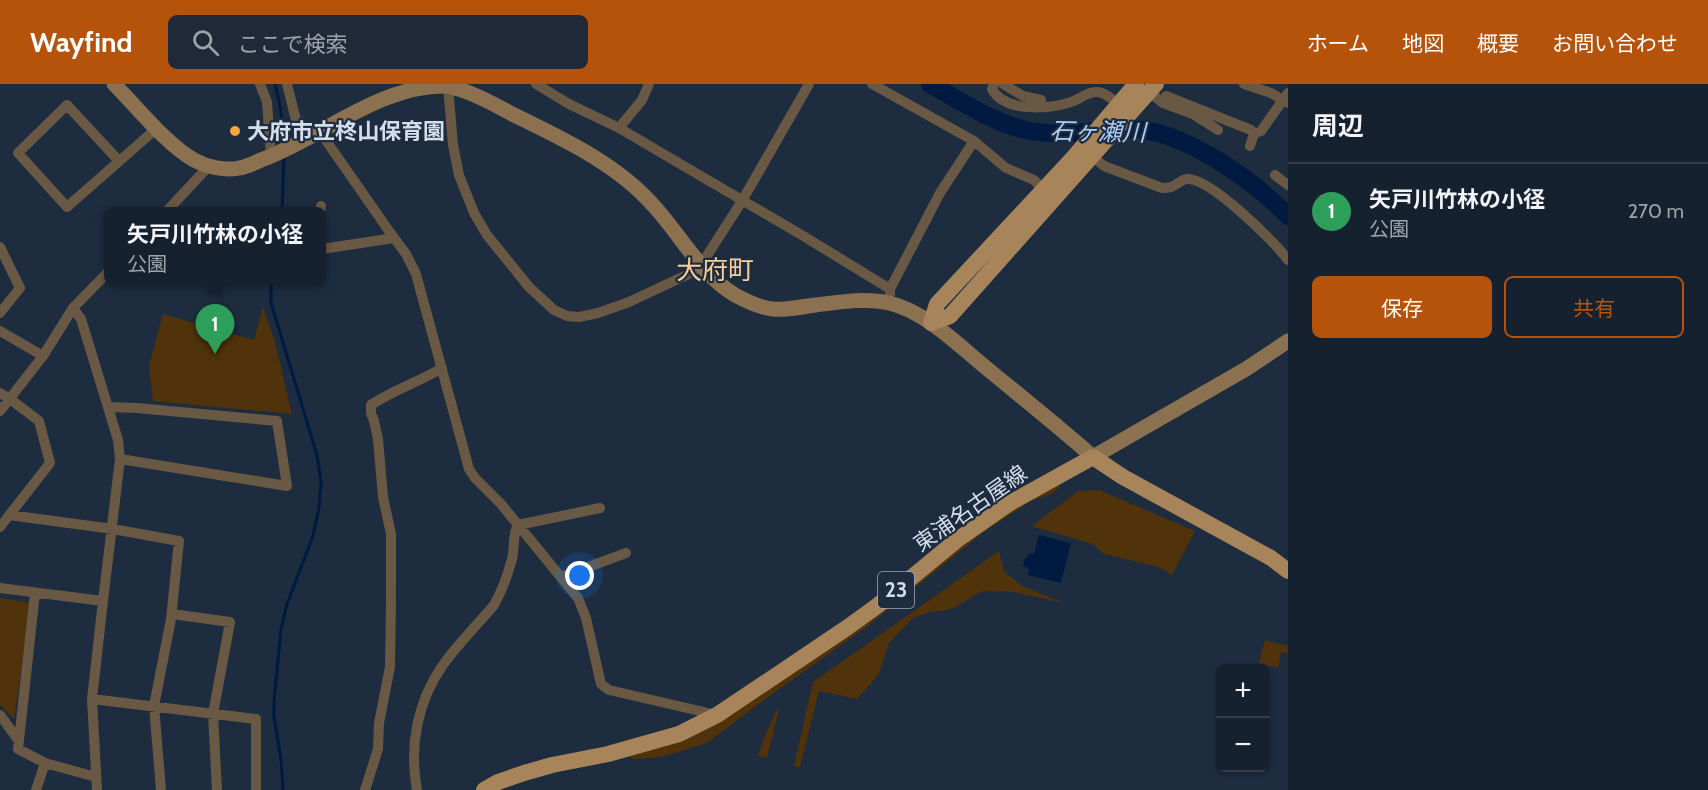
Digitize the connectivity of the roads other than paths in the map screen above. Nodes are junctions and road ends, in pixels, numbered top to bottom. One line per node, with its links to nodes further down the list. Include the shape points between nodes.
1 (114, 84): 16 (street)
2 (260, 84): 23 (street)
3 (287, 84): 23 (street)
4 (536, 84): 17 (street)
5 (649, 84): 17 (street, via 642,100)
6 (809, 84): 30 (street)
7 (873, 84): 21 (street)
8 (994, 84): 15 (street, via 992,89 998,98 1027,108 1061,105 1099,92)
9 (1003, 84): 14 (street, via 1023,96)
10 (1244, 84): 13 (street)
11 (448, 86): 18 (street, via 421,85 394,92); 36 (street, via 561,138 618,174 653,205); 36 (street, via 459,175 474,213 529,287 554,310 579,317 598,313 629,302)
12 (1152, 89): 15 (main road); 19 (street, via 1163,103 1193,114); 20 (street)
13 (1287, 98): 20 (street, via 1261,131)
14 (1041, 100)
15 (1120, 110): 24 (main road); 29 (main road)
16 (157, 128): 25 (street); 26 (street, via 175,147)
17 (619, 128): 30 (street)
18 (318, 129): 23 (street); 32 (street)
19 (1218, 130)
20 (1254, 134): 22 (street)
21 (974, 141): 29 (street, via 1006,168 1034,180); 38 (street, via 940,192)
22 (1250, 146)
23 (285, 149): 26 (street, via 238,169)
24 (1094, 154): 35 (street, via 1104,166 1162,188 1188,179 1203,183 1254,224); 41 (main road, via 950,316)
25 (119, 161): 25 (street, via 68,207 18,153 67,105)
26 (208, 166): 31 (street)
27 (1275, 175): 28 (street)
28 (1288, 185)
29 (1044, 189): 41 (main road, via 937,304)
30 (742, 201): 36 (street); 38 (street, via 805,237)
31 (171, 207)
32 (394, 238): 34 (street); 45 (street, via 416,274)
33 (0, 247): 40 (street, via 20,288)
34 (326, 248)
35 (1288, 260)
36 (701, 265): 38 (street, via 736,296 772,309)
37 (104, 275): 39 (street)
38 (889, 296): 41 (street)
39 (73, 308): 44 (street); 48 (street, via 81,319)
40 (0, 314)
41 (931, 323): 50 (street)
42 (0, 331): 44 (street)
43 (1288, 341): 50 (street)
44 (43, 356): 47 (street)
45 (442, 368): 54 (street, via 469,469); 77 (street, via 371,405 391,534 391,611 390,667 378,748)
46 (0, 393): 47 (street)
47 (10, 399): 49 (street); 53 (street, via 39,421 50,463)
48 (108, 407): 51 (street); 51 (street, via 277,421 287,486)
49 (0, 411)
50 (1093, 457): 58 (main road); 68 (main road, 東浦名古屋線 / 23, via 1010,503 848,627)
51 (120, 459): 56 (street)
52 (600, 508): 54 (street)
53 (9, 515): 55 (street); 56 (street)
54 (518, 525): 59 (street); 78 (street, via 513,557 498,598 443,664 426,698 414,741)
55 (0, 527)
56 (113, 529): 62 (street); 63 (street, via 179,541)
57 (626, 553): 59 (street)
58 (1288, 571)
59 (561, 577): 68 (street, via 582,608 601,684 609,690)
60 (0, 588): 61 (street)
61 (35, 593): 62 (street); 69 (street)
62 (103, 601): 64 (street)
63 (172, 614): 65 (street); 66 (street, via 230,622)
64 (92, 699): 65 (street); 71 (street)
65 (154, 706): 66 (street); 74 (street)
66 (213, 714): 75 (street); 76 (street, via 256,719)
67 (0, 715): 69 (street)
68 (717, 715): 79 (main road, 東浦名古屋線 / 23, via 679,734 524,773)
69 (19, 741): 70 (street, via 18,749)
70 (45, 763): 71 (street); 72 (street)
71 (96, 777): 73 (street)
72 (36, 790)
73 (97, 790)
74 (161, 790)
75 (217, 790)
76 (256, 790)
77 (365, 790)
78 (417, 790)
79 (484, 790)

